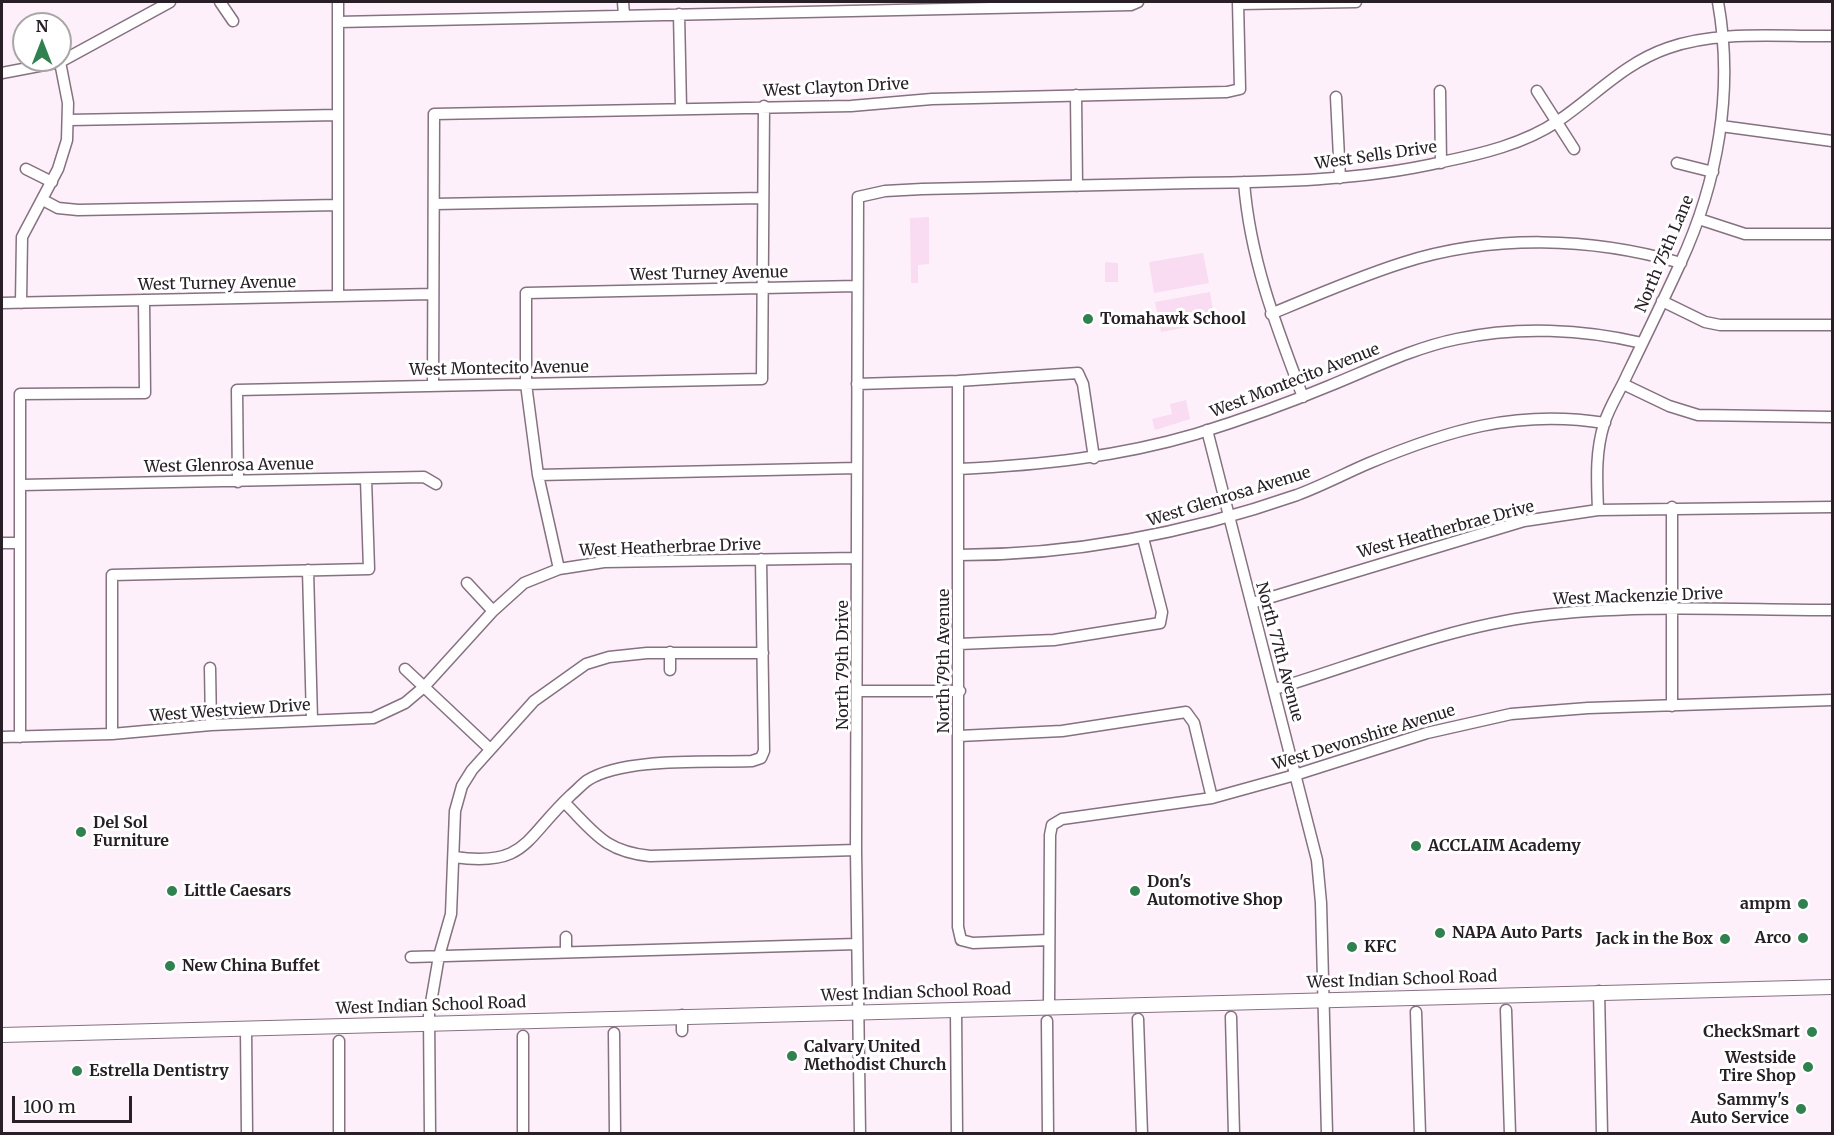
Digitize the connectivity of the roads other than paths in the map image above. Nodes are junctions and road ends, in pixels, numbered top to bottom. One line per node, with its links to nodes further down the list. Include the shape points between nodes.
1 (170, 2): 16 (street)
2 (220, 2): 12 (street)
3 (338, 2): 13 (street)
4 (623, 2): 11 (street)
5 (1138, 2): 9 (street)
6 (1356, 2): 8 (street)
7 (1718, 2): 15 (street, North 75th Lane)
8 (1238, 3): 20 (street, West Clayton Drive, via 1240,89)
9 (1050, 4): 10 (street)
10 (679, 14): 11 (street); 23 (street)
11 (624, 15): 13 (street)
12 (233, 21)
13 (338, 22): 24 (street)
14 (1833, 36): 15 (street, West Sells Drive)
15 (1725, 38): 26 (street, West Sells Drive, via 1692,41 1643,58); 27 (street, North 75th Lane)
16 (72, 55)
17 (62, 72): 25 (street)
18 (1440, 91): 30 (street)
19 (1537, 91): 26 (street)
20 (1076, 95): 22 (street, West Clayton Drive, via 932,99 851,106); 37 (street)
21 (1336, 97): 34 (street)
22 (764, 106): 23 (street, West Clayton Drive); 39 (street)
23 (681, 108): 41 (street, West Clayton Drive, via 434,114)
24 (338, 115): 25 (street); 42 (street)
25 (69, 120): 35 (street, via 63,155)
26 (1557, 122): 29 (street); 30 (street, West Sells Drive, via 1523,139)
27 (1721, 126): 28 (street); 33 (street, North 75th Lane)
28 (1833, 141)
29 (1574, 149)
30 (1441, 163): 34 (street, West Sells Drive)
31 (1677, 163): 33 (street)
32 (26, 169): 35 (street)
33 (1713, 172): 43 (street, North 75th Lane)
34 (1340, 178): 36 (street, West Sells Drive)
35 (52, 182): 40 (street)
36 (1244, 182): 37 (street, West Sells Drive); 54 (street, via 1257,269)
37 (1077, 186): 38 (street, West Sells Drive, via 904,190)
38 (858, 197): 46 (street, North 79th Drive)
39 (763, 198): 41 (street); 47 (street)
40 (43, 200): 42 (street, via 58,208 78,210); 53 (street, via 22,237)
41 (434, 204): 48 (street)
42 (338, 205): 49 (street)
43 (1699, 219): 44 (street, via 1745,234); 45 (street, North 75th Lane)
44 (1833, 234)
45 (1681, 263): 51 (street, North 75th Lane); 54 (street, via 1636,250 1588,243 1496,244 1404,262)
46 (857, 286): 47 (street, West Turney Avenue); 59 (street, North 79th Drive)
47 (764, 287): 58 (street, West Montecito Avenue, via 762,379); 58 (street, West Turney Avenue, via 526,293)
48 (433, 294): 49 (street, West Turney Avenue); 61 (street)
49 (338, 297): 50 (street, West Turney Avenue)
50 (144, 300): 53 (street, West Turney Avenue); 73 (street, via 145,393 20,394)
51 (1662, 301): 55 (street, via 1720,325); 56 (street, North 75th Lane)
52 (2, 303): 53 (street, West Turney Avenue)
53 (21, 303)
54 (1271, 314): 62 (street)
55 (1833, 325)
56 (1642, 343): 60 (street, North 75th Lane); 62 (street, West Montecito Avenue, via 1587,333 1545,331 1457,339 1400,357)
57 (958, 381): 59 (street); 66 (street, via 1078,373); 68 (street, North 79th Avenue)
58 (526, 384): 61 (street, West Montecito Avenue); 69 (street)
59 (857, 384): 67 (street, North 79th Drive)
60 (1623, 384): 63 (street, via 1698,416); 64 (street, North 75th Lane)
61 (433, 386): 71 (street, West Montecito Avenue, via 237,390)
62 (1303, 397): 65 (street, West Montecito Avenue)
63 (1833, 417)
64 (1605, 423): 76 (street, North 75th Lane, via 1596,469); 77 (street, West Glenrosa Avenue, via 1551,417 1512,419 1449,432 1297,495)
65 (1207, 430): 66 (street, West Montecito Avenue); 77 (street, North 77th Avenue)
66 (1094, 458): 68 (street, West Montecito Avenue)
67 (857, 468): 69 (street); 82 (street, North 79th Drive)
68 (959, 469): 81 (street, North 79th Avenue)
69 (538, 475): 84 (street)
70 (366, 479): 71 (street, West Glenrosa Avenue); 72 (street, West Glenrosa Avenue, via 424,477); 85 (street, via 369,569)
71 (238, 482): 73 (street, West Glenrosa Avenue)
72 (436, 484)
73 (21, 485): 80 (street)
74 (1672, 507): 75 (street, West Heatherbrae Drive); 76 (street, West Heatherbrae Drive); 88 (street)
75 (1833, 507)
76 (1598, 510): 87 (street, West Heatherbrae Drive, via 1524,521)
77 (1228, 515): 78 (street, West Glenrosa Avenue); 87 (street, North 77th Avenue)
78 (1143, 538): 81 (street, West Glenrosa Avenue, via 1044,552); 91 (street, via 1162,612 1160,623 1054,640)
79 (2, 543): 80 (street)
80 (20, 543): 108 (street)
81 (959, 555): 91 (street, North 79th Avenue)
82 (857, 558): 83 (street, West Heatherbrae Drive); 99 (street, North 79th Drive)
83 (761, 559): 84 (street, West Heatherbrae Drive, via 604,562); 93 (street)
84 (558, 569): 90 (street, West Heatherbrae Drive, via 524,584)
85 (308, 570): 103 (street); 105 (street, via 112,575)
86 (467, 583): 90 (street)
87 (1252, 603): 98 (street, North 77th Avenue)
88 (1672, 610): 89 (street, West Mackenzie Drive); 98 (street, West Mackenzie Drive, via 1537,616 1470,628); 102 (street)
89 (1833, 610)
90 (493, 611): 97 (street, West Heatherbrae Drive)
91 (959, 644): 100 (street, North 79th Avenue)
92 (670, 652): 93 (street); 96 (street); 109 (street, via 609,657 586,664 534,701)
93 (764, 653): 112 (street, via 761,758 616,768 588,780)
94 (210, 668): 104 (street)
95 (405, 669): 97 (street)
96 (670, 670)
97 (424, 687): 103 (street, West Westview Drive, via 405,704 373,718); 109 (street)
98 (1275, 689): 110 (street, North 77th Avenue)
99 (858, 691): 100 (street); 113 (street, North 79th Drive)
100 (960, 691): 106 (street, North 79th Avenue)
101 (1833, 700): 102 (street, West Devonshire Avenue)
102 (1672, 706): 110 (street, West Devonshire Avenue, via 1511,714 1427,733)
103 (312, 720): 104 (street, West Westview Drive)
104 (211, 725): 105 (street, West Westview Drive)
105 (112, 734): 108 (street, West Westview Drive)
106 (959, 736): 111 (street, via 1062,731 1186,712 1194,723); 116 (street, North 79th Avenue, via 958,927 962,940)
107 (2, 737): 108 (street, West Westview Drive)
108 (20, 737)
109 (490, 749): 114 (street, via 462,786 455,811)
110 (1295, 775): 111 (street, West Devonshire Avenue); 123 (street, North 77th Avenue, via 1317,860)
111 (1212, 798): 116 (street, West Devonshire Avenue, via 1062,819 1053,825)
112 (564, 802): 113 (street, via 605,843 625,853 650,856); 114 (street, via 522,849 482,861)
113 (856, 850): 117 (street, North 79th Drive)
114 (454, 858): 119 (street, via 451,914)
115 (566, 937): 118 (street)
116 (1049, 940): 124 (street)
117 (857, 944): 118 (street); 127 (street, North 79th Drive)
118 (566, 952): 119 (street)
119 (439, 956): 120 (street); 133 (street)
120 (411, 957)
121 (1833, 987): 122 (main road, West Indian School Road)
122 (1599, 991): 123 (main road, West Indian School Road); 153 (street)
123 (1323, 999): 124 (main road, West Indian School Road); 150 (street, North 77th Avenue)
124 (1050, 1006): 125 (main road, West Indian School Road)
125 (957, 1009): 127 (main road, West Indian School Road); 146 (street)
126 (1506, 1010): 152 (street)
127 (859, 1012): 129 (main road, West Indian School Road); 145 (street, North 79th Drive)
128 (1416, 1012): 151 (street)
129 (682, 1016): 133 (main road, West Indian School Road); 135 (street)
130 (1230, 1017): 149 (street)
131 (1138, 1019): 148 (street)
132 (1047, 1021): 147 (street)
133 (428, 1023): 134 (main road, West Indian School Road); 142 (street)
134 (246, 1028): 137 (main road, West Indian School Road); 140 (street)
135 (682, 1032)
136 (614, 1033): 144 (street)
137 (2, 1035)
138 (523, 1036): 143 (street)
139 (339, 1041): 141 (street)
140 (247, 1134)
141 (339, 1134)
142 (430, 1134)
143 (523, 1134)
144 (615, 1134)
145 (860, 1134)
146 (957, 1134)
147 (1048, 1134)
148 (1142, 1134)
149 (1234, 1134)
150 (1327, 1134)
151 (1419, 1134)
152 (1510, 1134)
153 (1602, 1134)

